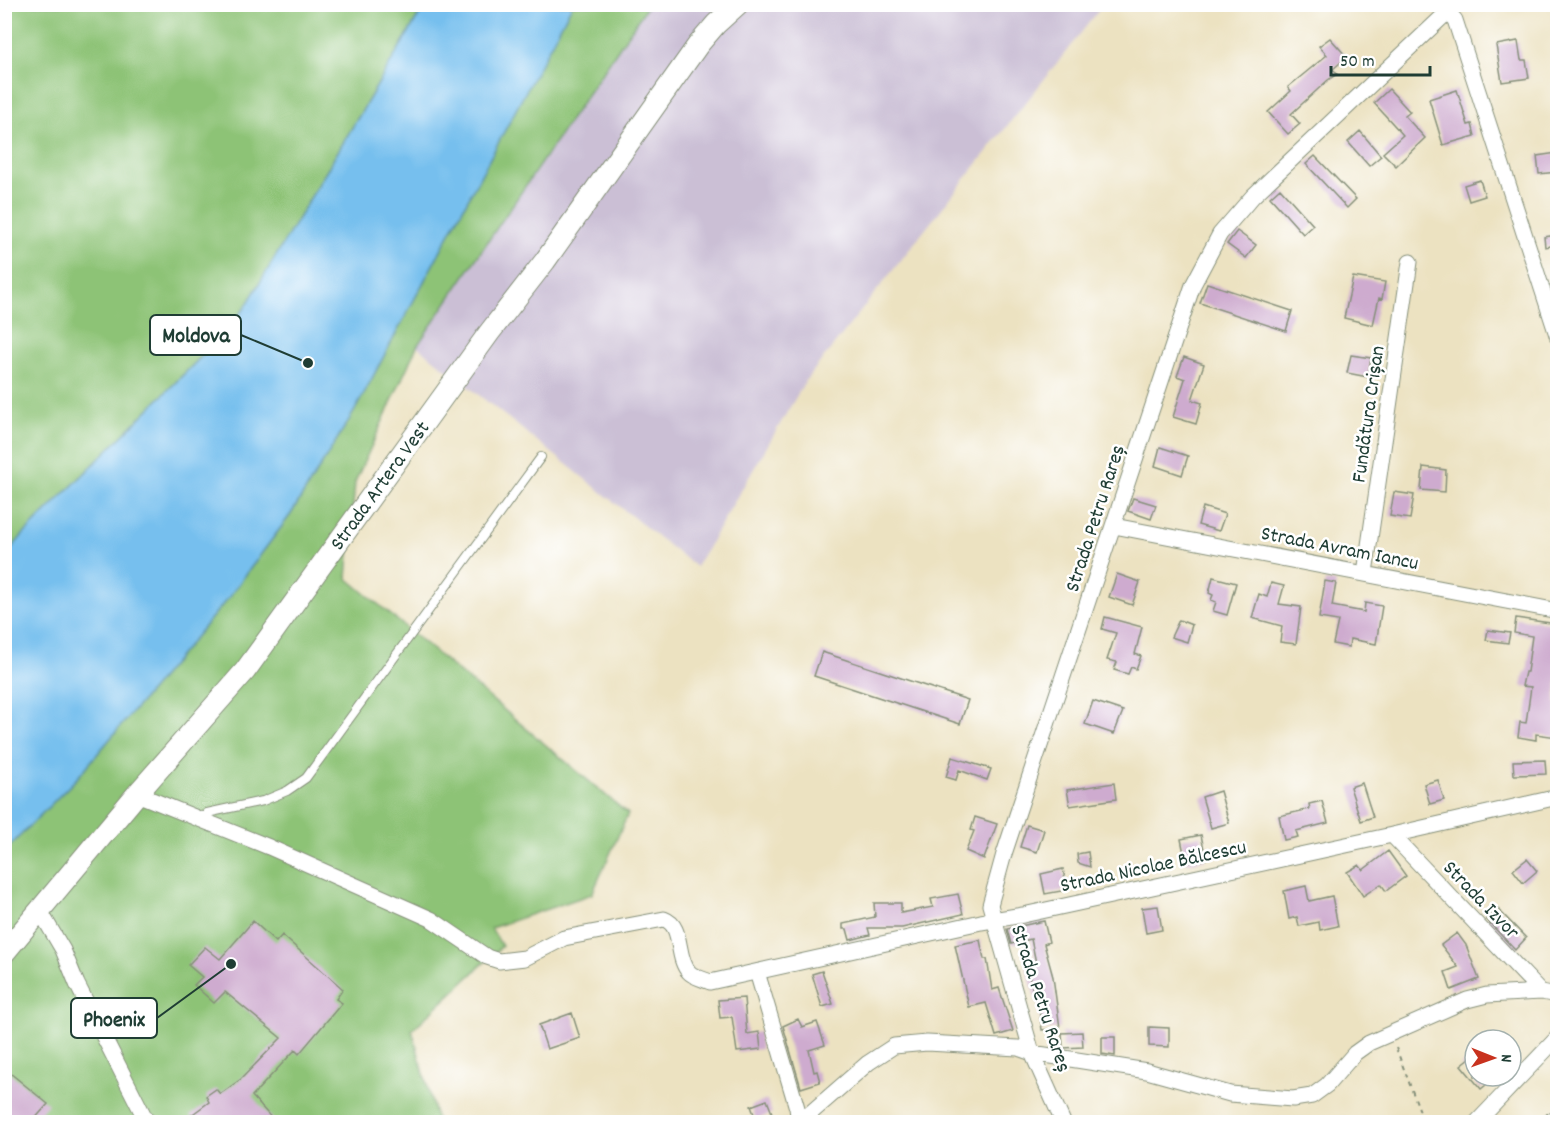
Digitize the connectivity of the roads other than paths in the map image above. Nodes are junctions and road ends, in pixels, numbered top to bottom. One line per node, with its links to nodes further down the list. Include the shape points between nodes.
1 (738, 4): 9 (main road, Strada Artera Vest, via 698,45 245,672)
2 (1452, 8): 4 (street); 6 (street, Strada Petru Rareș, via 1253,196 1220,234 1193,285)
3 (1410, 262): 7 (street, Fundătura Crișan)
4 (1557, 338)
5 (541, 457): 11 (lane, via 306,778 263,801 207,813)
6 (1114, 526): 7 (street, Strada Avram Iancu); 14 (street, Strada Petru Rareș, via 1004,854 990,905)
7 (1365, 573): 8 (street, Strada Avram Iancu)
8 (1557, 611)
9 (137, 794): 11 (street); 13 (main road, Strada Artera Vest)
10 (1557, 796): 12 (street, Strada Nicolae Bălcescu)
11 (202, 819): 16 (street, Strada Nicolae Bălcescu, via 431,919 499,961 525,958 564,939 663,919 675,927 682,960 690,973 711,982)
12 (1392, 835): 14 (street, Strada Nicolae Bălcescu); 17 (street, Strada Izvor)
13 (40, 911): 15 (main road, Strada Artera Vest); 23 (street)
14 (995, 920): 16 (street, Strada Nicolae Bălcescu); 20 (street, Strada Petru Rareș)
15 (4, 953)
16 (758, 972): 22 (street)
17 (1541, 992): 18 (street); 20 (street, via 1467,1000 1369,1043 1355,1053 1327,1086 1312,1096 1293,1099 1230,1094 1147,1071)
18 (1557, 995)
19 (1557, 1037): 25 (street)
20 (1032, 1053): 22 (street, via 1018,1048 967,1045 894,1046 868,1062); 24 (street, Strada Petru Rareș)
21 (1557, 1119): 26 (street)
22 (799, 1120)
23 (147, 1122)
24 (1063, 1122)
25 (1477, 1122)
26 (1547, 1122)

